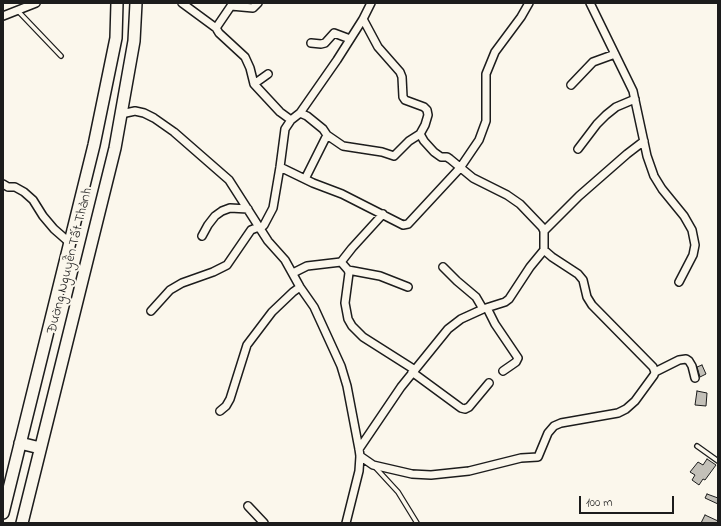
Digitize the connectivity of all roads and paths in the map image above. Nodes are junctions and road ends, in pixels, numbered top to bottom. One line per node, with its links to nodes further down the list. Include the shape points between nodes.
1 (36, 3): 10 (street)
2 (117, 3): 14 (main road, Đường Nguyễn Tất Thành)
3 (136, 3): 16 (main road, Đường Nguyễn Tất Thành)
4 (182, 3): 13 (street)
5 (258, 3): 9 (street, via 253,8)
6 (371, 3): 12 (street)
7 (529, 3): 32 (street, via 495,52 486,74 483,131)
8 (590, 3): 18 (street)
9 (232, 4): 13 (street)
10 (18, 11): 11 (street); 19 (lane)
11 (3, 16)
12 (363, 20): 15 (street); 27 (street, via 378,47 400,72 405,100 427,110 428,115)
13 (216, 28): 21 (street, via 246,57)
14 (116, 38): 16 (main road); 40 (main road, Đường Nguyễn Tất Thành)
15 (350, 39): 17 (street, via 334,33 325,43); 24 (street)
16 (134, 41): 25 (main road, Đường Nguyễn Tất Thành)
17 (311, 43)
18 (615, 54): 22 (street, via 593,62); 23 (street)
19 (61, 56)
20 (268, 74): 21 (street)
21 (254, 84): 26 (street)
22 (571, 85)
23 (635, 99): 29 (street); 30 (street, via 616,107 606,115)
24 (300, 113): 26 (street); 28 (street, via 323,129)
25 (121, 114): 35 (street, via 135,111 144,113 174,132 229,180); 59 (main road, Đường Nguyễn Tất Thành, via 115,148)
26 (291, 120): 31 (street, via 285,129)
27 (420, 134): 28 (street, via 394,156 343,146); 32 (street, via 434,152 441,157 447,157)
28 (327, 135): 33 (street)
29 (644, 141): 38 (street, via 579,196); 46 (street, via 649,164 658,183 692,230 695,245 693,255)
30 (578, 149)
31 (280, 167): 33 (street); 37 (street, via 273,208)
32 (460, 168): 36 (street, via 408,224 403,225); 38 (street, via 473,178 516,200 540,223)
33 (305, 179): 36 (street)
34 (3, 184): 40 (street, via 24,192 54,229)
35 (248, 209): 37 (street); 39 (street, via 230,208 222,211 215,216)
36 (383, 214): 42 (street)
37 (261, 228): 45 (street); 50 (street, via 251,230 227,265 170,290)
38 (544, 231): 41 (street)
39 (202, 236)
40 (70, 243): 57 (main road, Đường Nguyễn Tất Thành)
41 (544, 250): 49 (street, via 509,299); 53 (street, via 578,274 583,280 592,305)
42 (341, 262): 44 (street); 45 (street, via 306,266)
43 (443, 268): 49 (street)
44 (348, 270): 48 (street, via 380,276); 51 (street, via 346,307 352,326 363,337)
45 (293, 273): 47 (street)
46 (679, 282)
47 (300, 287): 56 (street, via 272,312 246,345 230,399); 60 (street, via 314,306 342,366)
48 (408, 287)
49 (485, 308): 51 (street, via 452,325); 52 (street, via 518,358)
50 (151, 311)
51 (414, 371): 55 (street, via 465,409); 60 (street, via 391,400)
52 (503, 371)
53 (656, 372): 54 (street, via 679,360 686,360 692,366); 62 (street, via 640,395 623,411 554,426 548,433 538,457 521,458 469,471 432,475 407,473)
54 (695, 378)
55 (489, 383)
56 (220, 411)
57 (20, 444): 59 (main road); 64 (main road, Đường Nguyễn Tất Thành)
58 (697, 446): 61 (lane)
59 (40, 448): 65 (main road, Đường Nguyễn Tất Thành)
60 (360, 452): 62 (street); 67 (street)
61 (718, 461)
62 (373, 465): 68 (lane, via 398,492)
63 (248, 506): 66 (street)
64 (3, 513)
65 (22, 523)
66 (264, 523)
67 (346, 523)
68 (417, 523)

